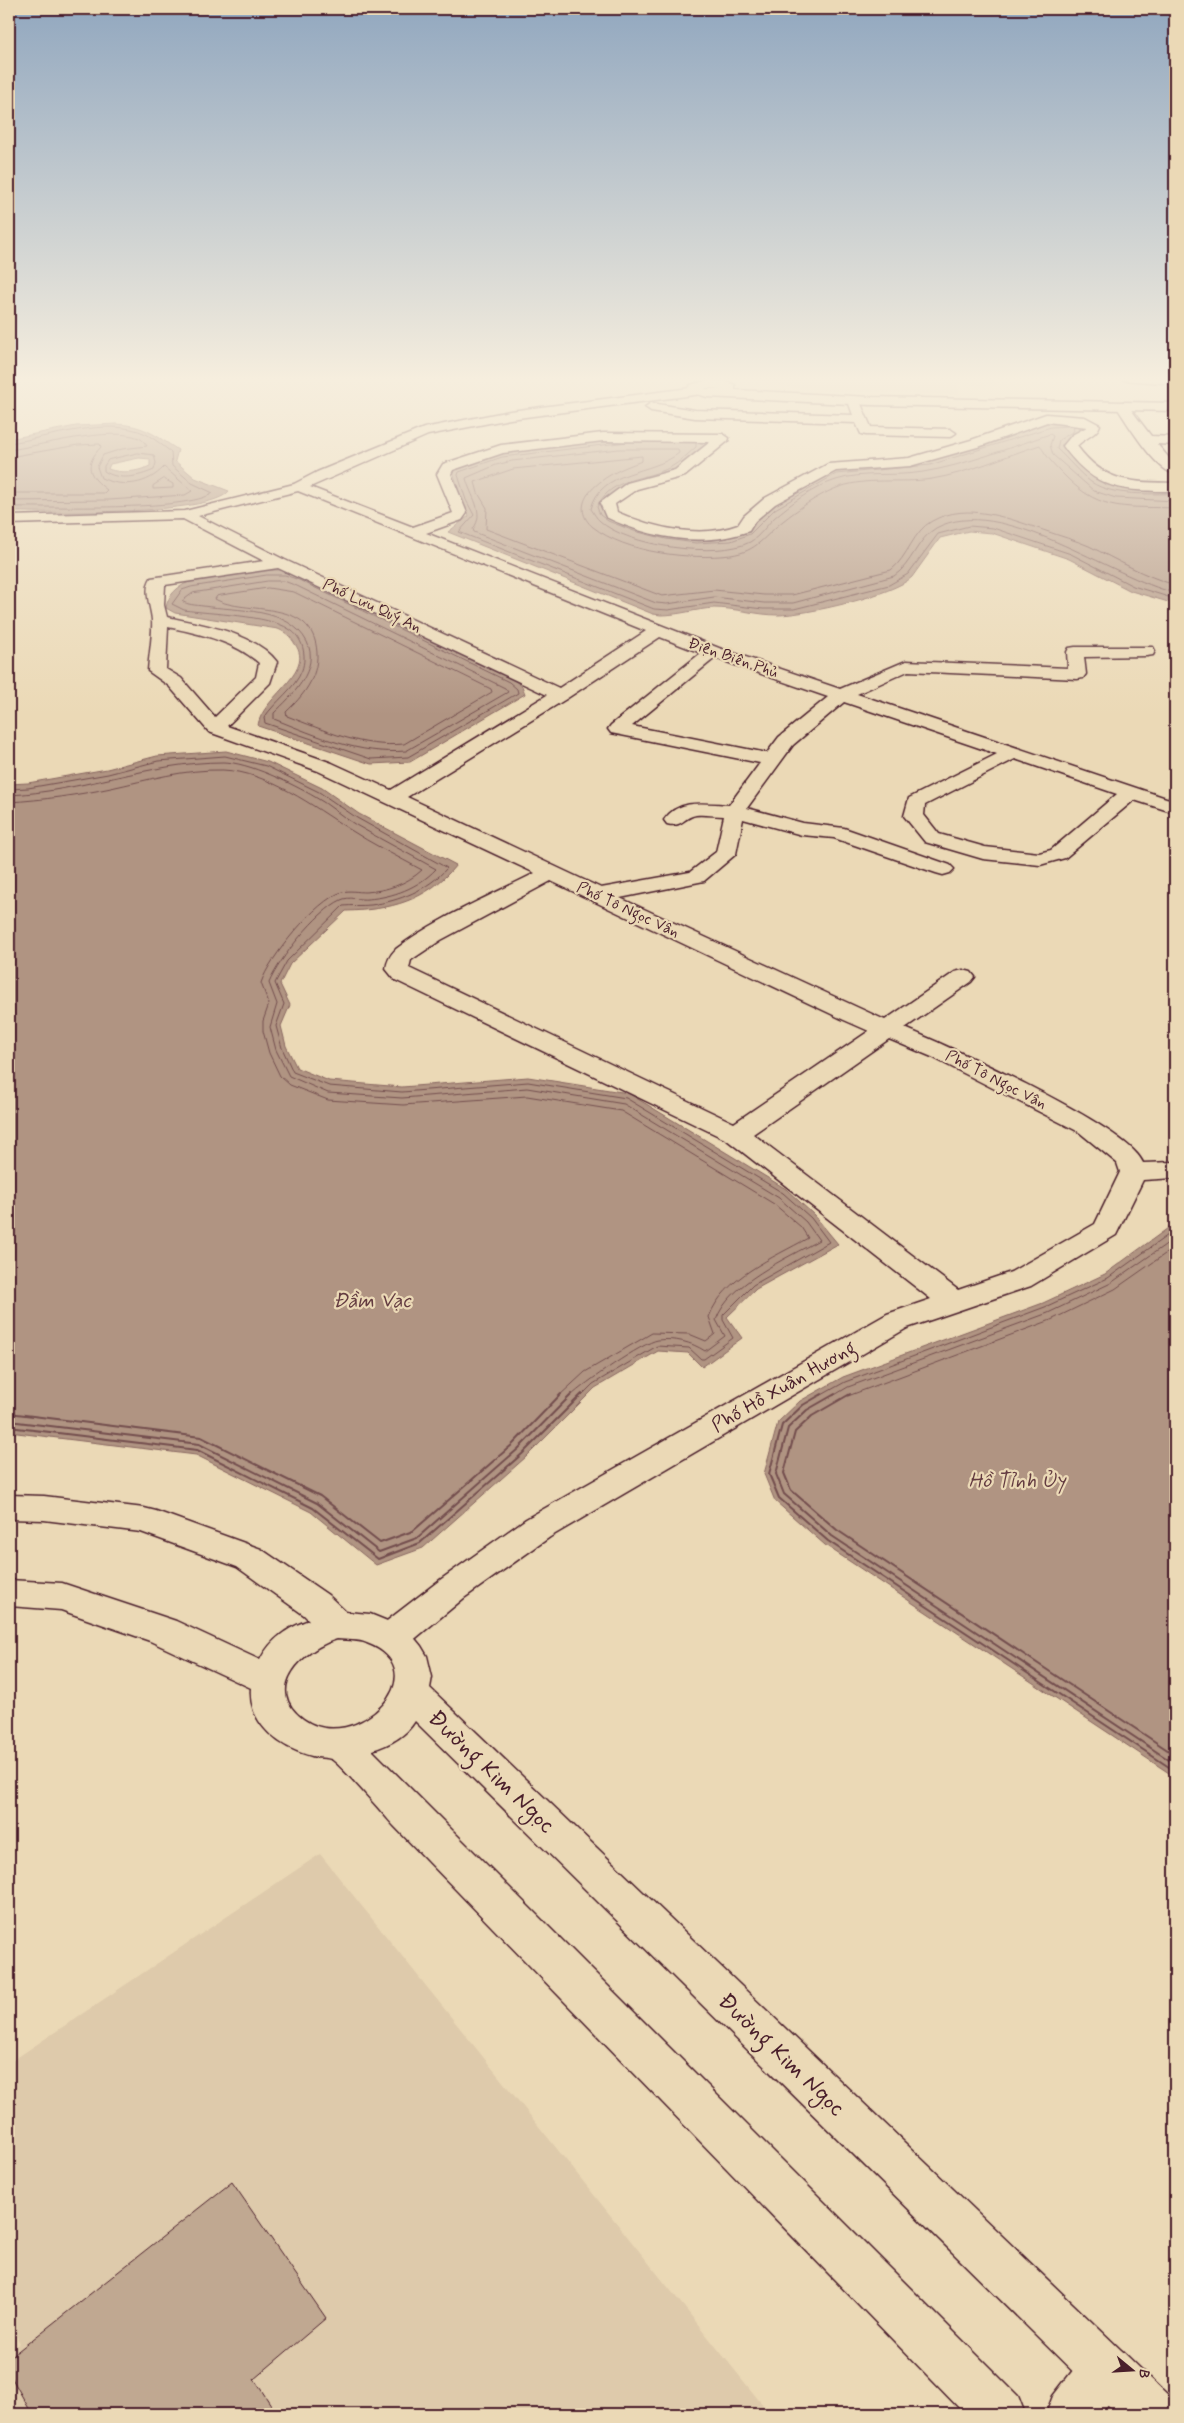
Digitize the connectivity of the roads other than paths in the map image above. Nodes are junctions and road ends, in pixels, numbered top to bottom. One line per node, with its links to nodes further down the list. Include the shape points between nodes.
1 (291, 489): 6 (street)
2 (304, 489): 8 (street, Điện Biên Phủ)
3 (450, 489): 8 (street, via 460,513 457,517)
4 (627, 489): 5 (street, via 607,503 611,514 660,531 707,536 744,528 770,501)
5 (792, 489)
6 (185, 516): 7 (street); 9 (street, Phố Lưu Quý An)
7 (9, 520)
8 (410, 533): 11 (street, Điện Biên Phủ)
9 (280, 563): 10 (street, via 157,581 156,605); 14 (street, Phố Lưu Quý An)
10 (160, 620): 16 (street, via 157,671 175,682); 16 (street, via 215,634 259,652 268,662 264,678)
11 (657, 631): 13 (street, Điện Biên Phủ); 14 (street)
12 (1147, 651): 15 (street, via 1075,652 1077,674 906,666)
13 (713, 652): 15 (street, Điện Biên Phủ); 18 (street, via 617,729)
14 (560, 695): 20 (street)
15 (842, 695): 17 (street, Điện Biên Phủ); 18 (street, via 786,742)
16 (215, 728): 20 (street, Phố Tô Ngọc Vân, via 325,767)
17 (1013, 753): 19 (street, Điện Biên Phủ); 19 (street, via 916,802 914,816 932,838 982,853 1040,859 1058,854)
18 (773, 760): 22 (street)
19 (1131, 792): 21 (street, Điện Biên Phủ)
20 (392, 798): 25 (street, Phố Tô Ngọc Vân)
21 (1175, 807)
22 (735, 811): 23 (street, via 690,809); 24 (street, via 802,829 837,832); 26 (street, via 726,854 697,877)
23 (674, 820)
24 (944, 869)
25 (551, 873): 26 (street, Phố Tô Ngọc Vân); 29 (street, via 433,935 403,955 397,970)
26 (598, 896): 28 (street, Phố Tô Ngọc Vân)
27 (962, 977): 28 (street)
28 (887, 1030): 29 (street); 31 (street, Phố Tô Ngọc Vân, via 941,1052 1088,1127 1129,1160)
29 (736, 1134): 32 (street)
30 (1175, 1170): 31 (street)
31 (1134, 1172): 32 (street, Phố Hồ Xuân Hương, via 1106,1229 1021,1279)
32 (954, 1302): 36 (street, Phố Hồ Xuân Hương, via 897,1321 538,1528 452,1589)
33 (9, 1507): 35 (street, via 144,1520 249,1558 316,1605)
34 (9, 1593): 37 (street, via 62,1597 163,1631)
35 (337, 1625): 36 (street, via 367,1626); 37 (street, via 316,1631 289,1648 276,1664)
36 (392, 1637): 38 (street, via 412,1662)
37 (270, 1681): 39 (street, via 271,1708 282,1724 307,1739)
38 (412, 1694): 39 (street, via 401,1712 385,1728 364,1738); 40 (street, Đường Kim Ngọc)
39 (341, 1743): 41 (street)
40 (1105, 2368): 42 (street); 43 (street, Đường Kim Ngọc)
41 (1000, 2414)
42 (1071, 2414)
43 (1151, 2414)

